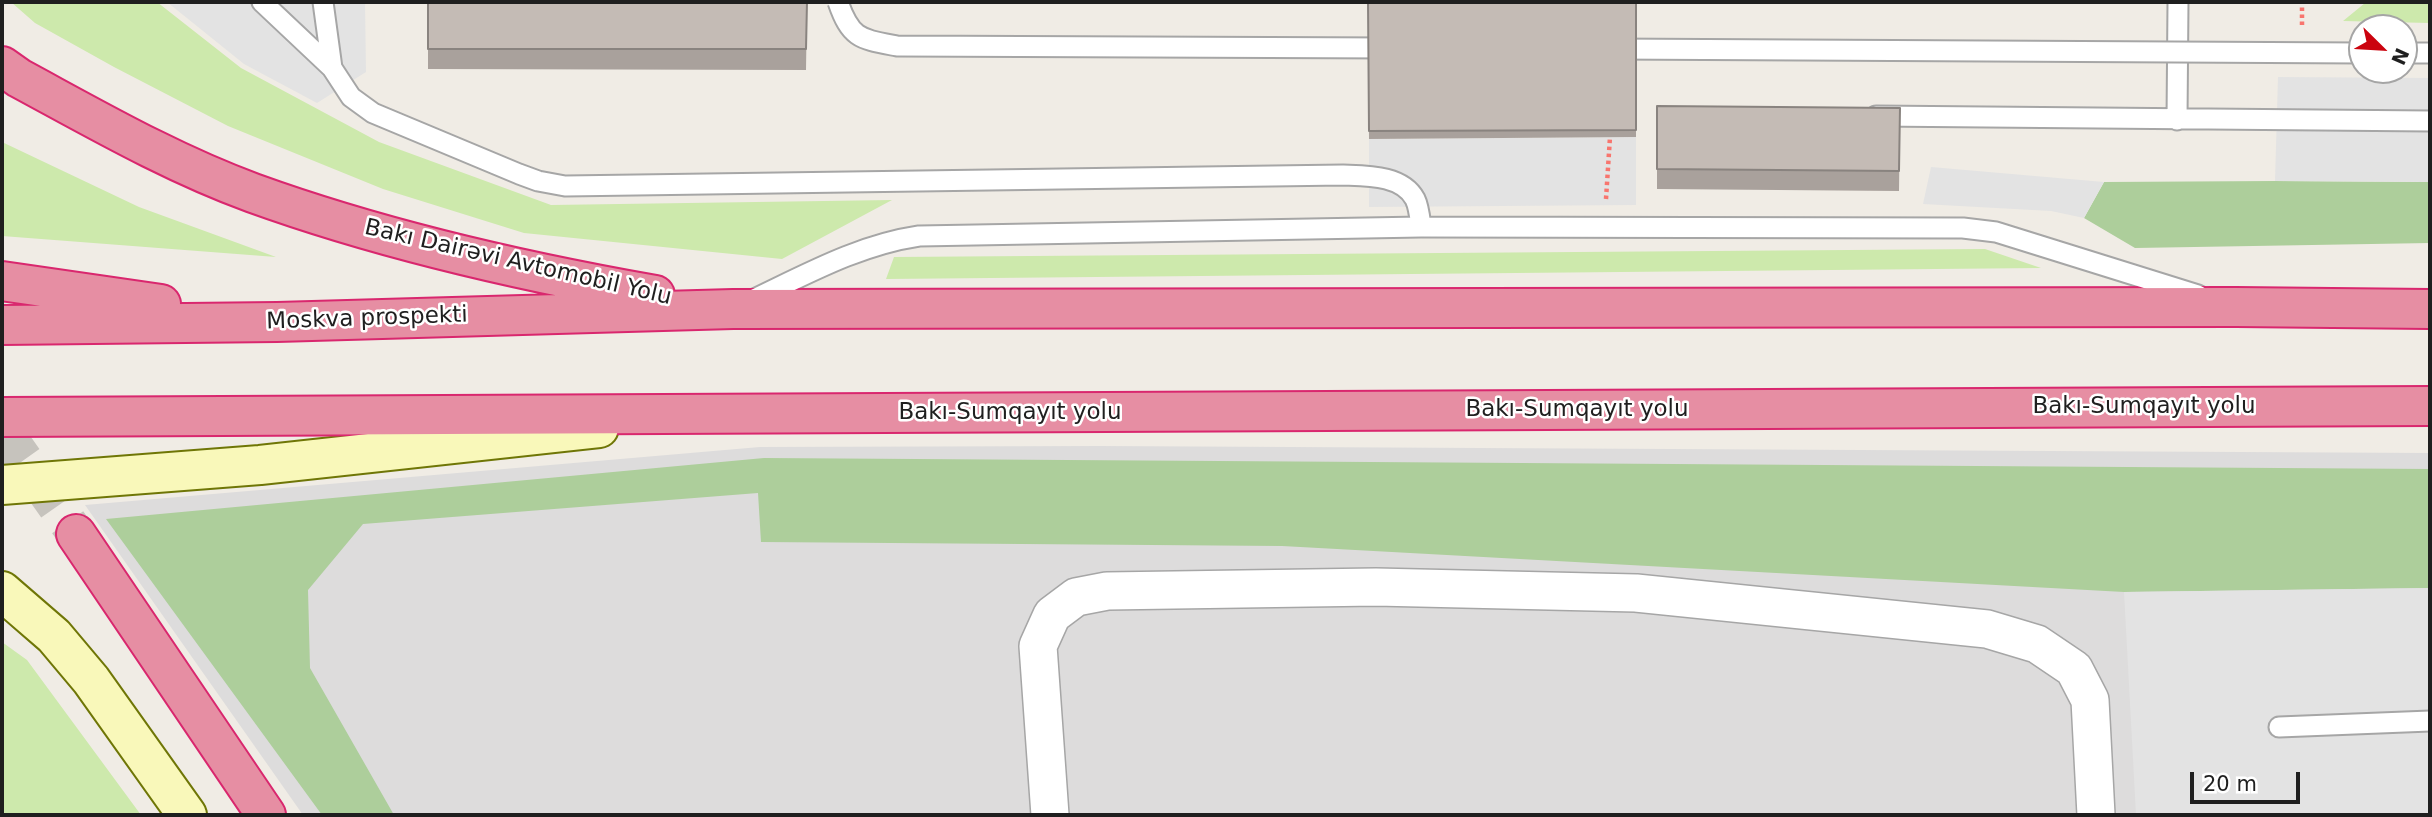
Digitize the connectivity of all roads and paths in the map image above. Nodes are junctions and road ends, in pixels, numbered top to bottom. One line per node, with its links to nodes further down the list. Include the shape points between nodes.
1 (261, 2): 9 (lane)
2 (323, 2): 9 (lane)
3 (838, 2): 5 (lane, bridge, via 846,24 866,40 897,46)
4 (2178, 2): 11 (lane)
5 (1413, 48)
6 (1595, 49): 7 (lane, bridge)
7 (2348, 53)
8 (2, 66): 18 (highway, Bakı Dairəvi Avtomobil Yolu, via 146,147 263,197 462,255)
9 (332, 68): 14 (lane, via 351,97 373,113 519,174 565,186 1354,175 1402,185 1415,199)
10 (1863, 116): 11 (lane)
11 (2176, 120): 12 (lane)
12 (2430, 121)
13 (1610, 137): 15 (path)
14 (1421, 227): 15 (lane); 18 (lane, via 919,236 889,240 849,254)
15 (1604, 228): 17 (lane, via 1963,228 1996,232)
16 (2, 281): 20 (highway)
17 (2236, 307): 18 (highway); 19 (highway)
18 (733, 309): 20 (highway, Moskva prospekti)
19 (2430, 309)
20 (277, 322): 21 (highway, Moskva prospekti)
21 (2, 325)
22 (2430, 406): 23 (highway, Bakı-Sumqayıt yolu)
23 (723, 414): 24 (highway); 25 (main road, via 260,465)
24 (2, 417)
25 (2, 485)
26 (76, 534): 31 (highway)
27 (2, 591): 30 (main road, via 54,636 91,680)
28 (2430, 721): 29 (lane)
29 (2279, 727)
30 (187, 815)
31 (266, 815)
32 (1050, 815): 33 (street, via 1038,646 1052,615 1076,597 1107,591 1376,587 1636,593 1987,629 2038,644 2074,669 2090,700)
33 (2096, 815)

